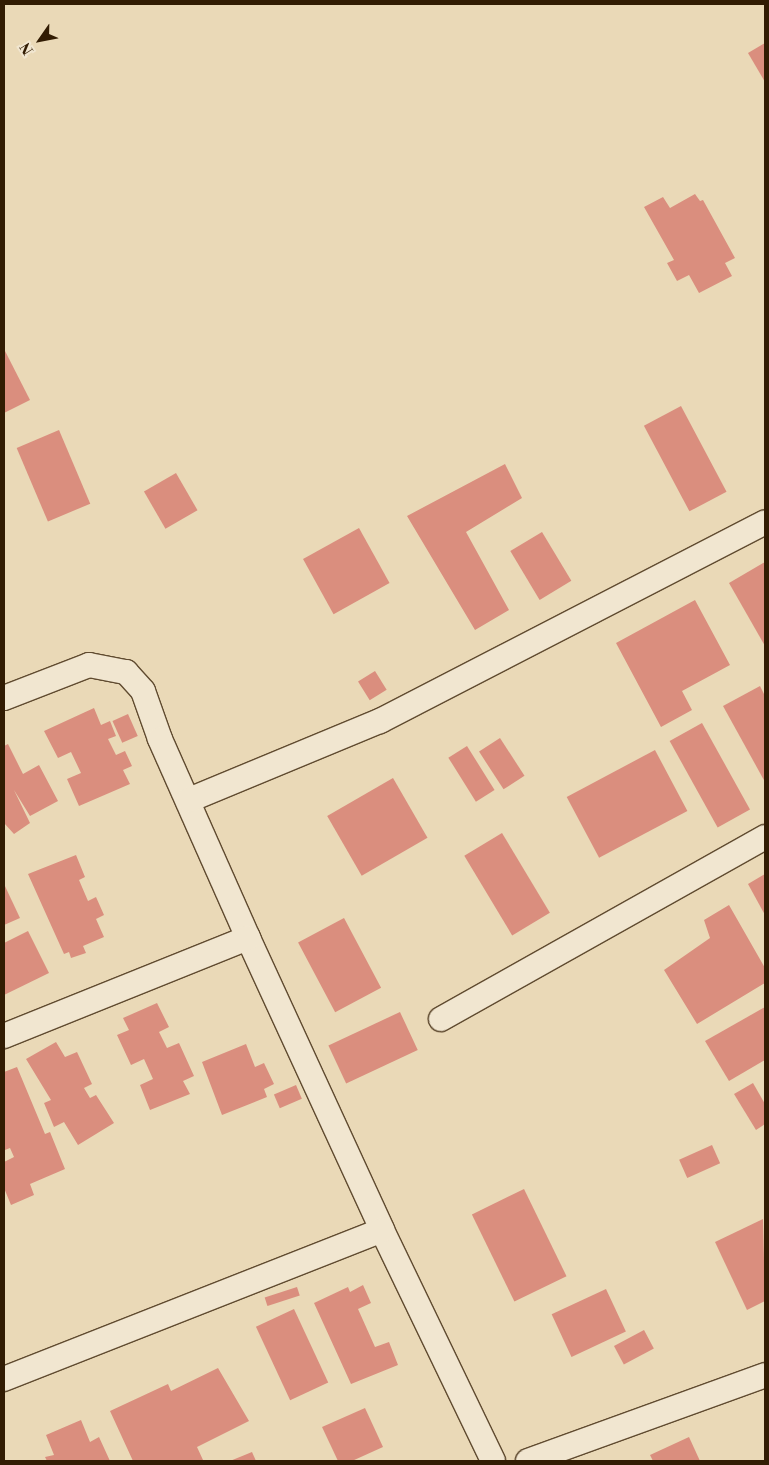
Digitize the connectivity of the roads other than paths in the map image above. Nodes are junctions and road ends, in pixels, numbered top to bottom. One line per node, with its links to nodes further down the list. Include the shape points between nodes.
1 (765, 522): 3 (street, via 380,721)
2 (4, 698): 3 (street, via 89,664 126,672 143,691 160,739)
3 (189, 800): 5 (street)
4 (765, 837): 6 (street)
5 (248, 938): 7 (street); 8 (street)
6 (441, 1019)
7 (4, 1036)
8 (382, 1230): 10 (street); 11 (street)
9 (765, 1375): 12 (street)
10 (4, 1379)
11 (493, 1461)
12 (528, 1461)

